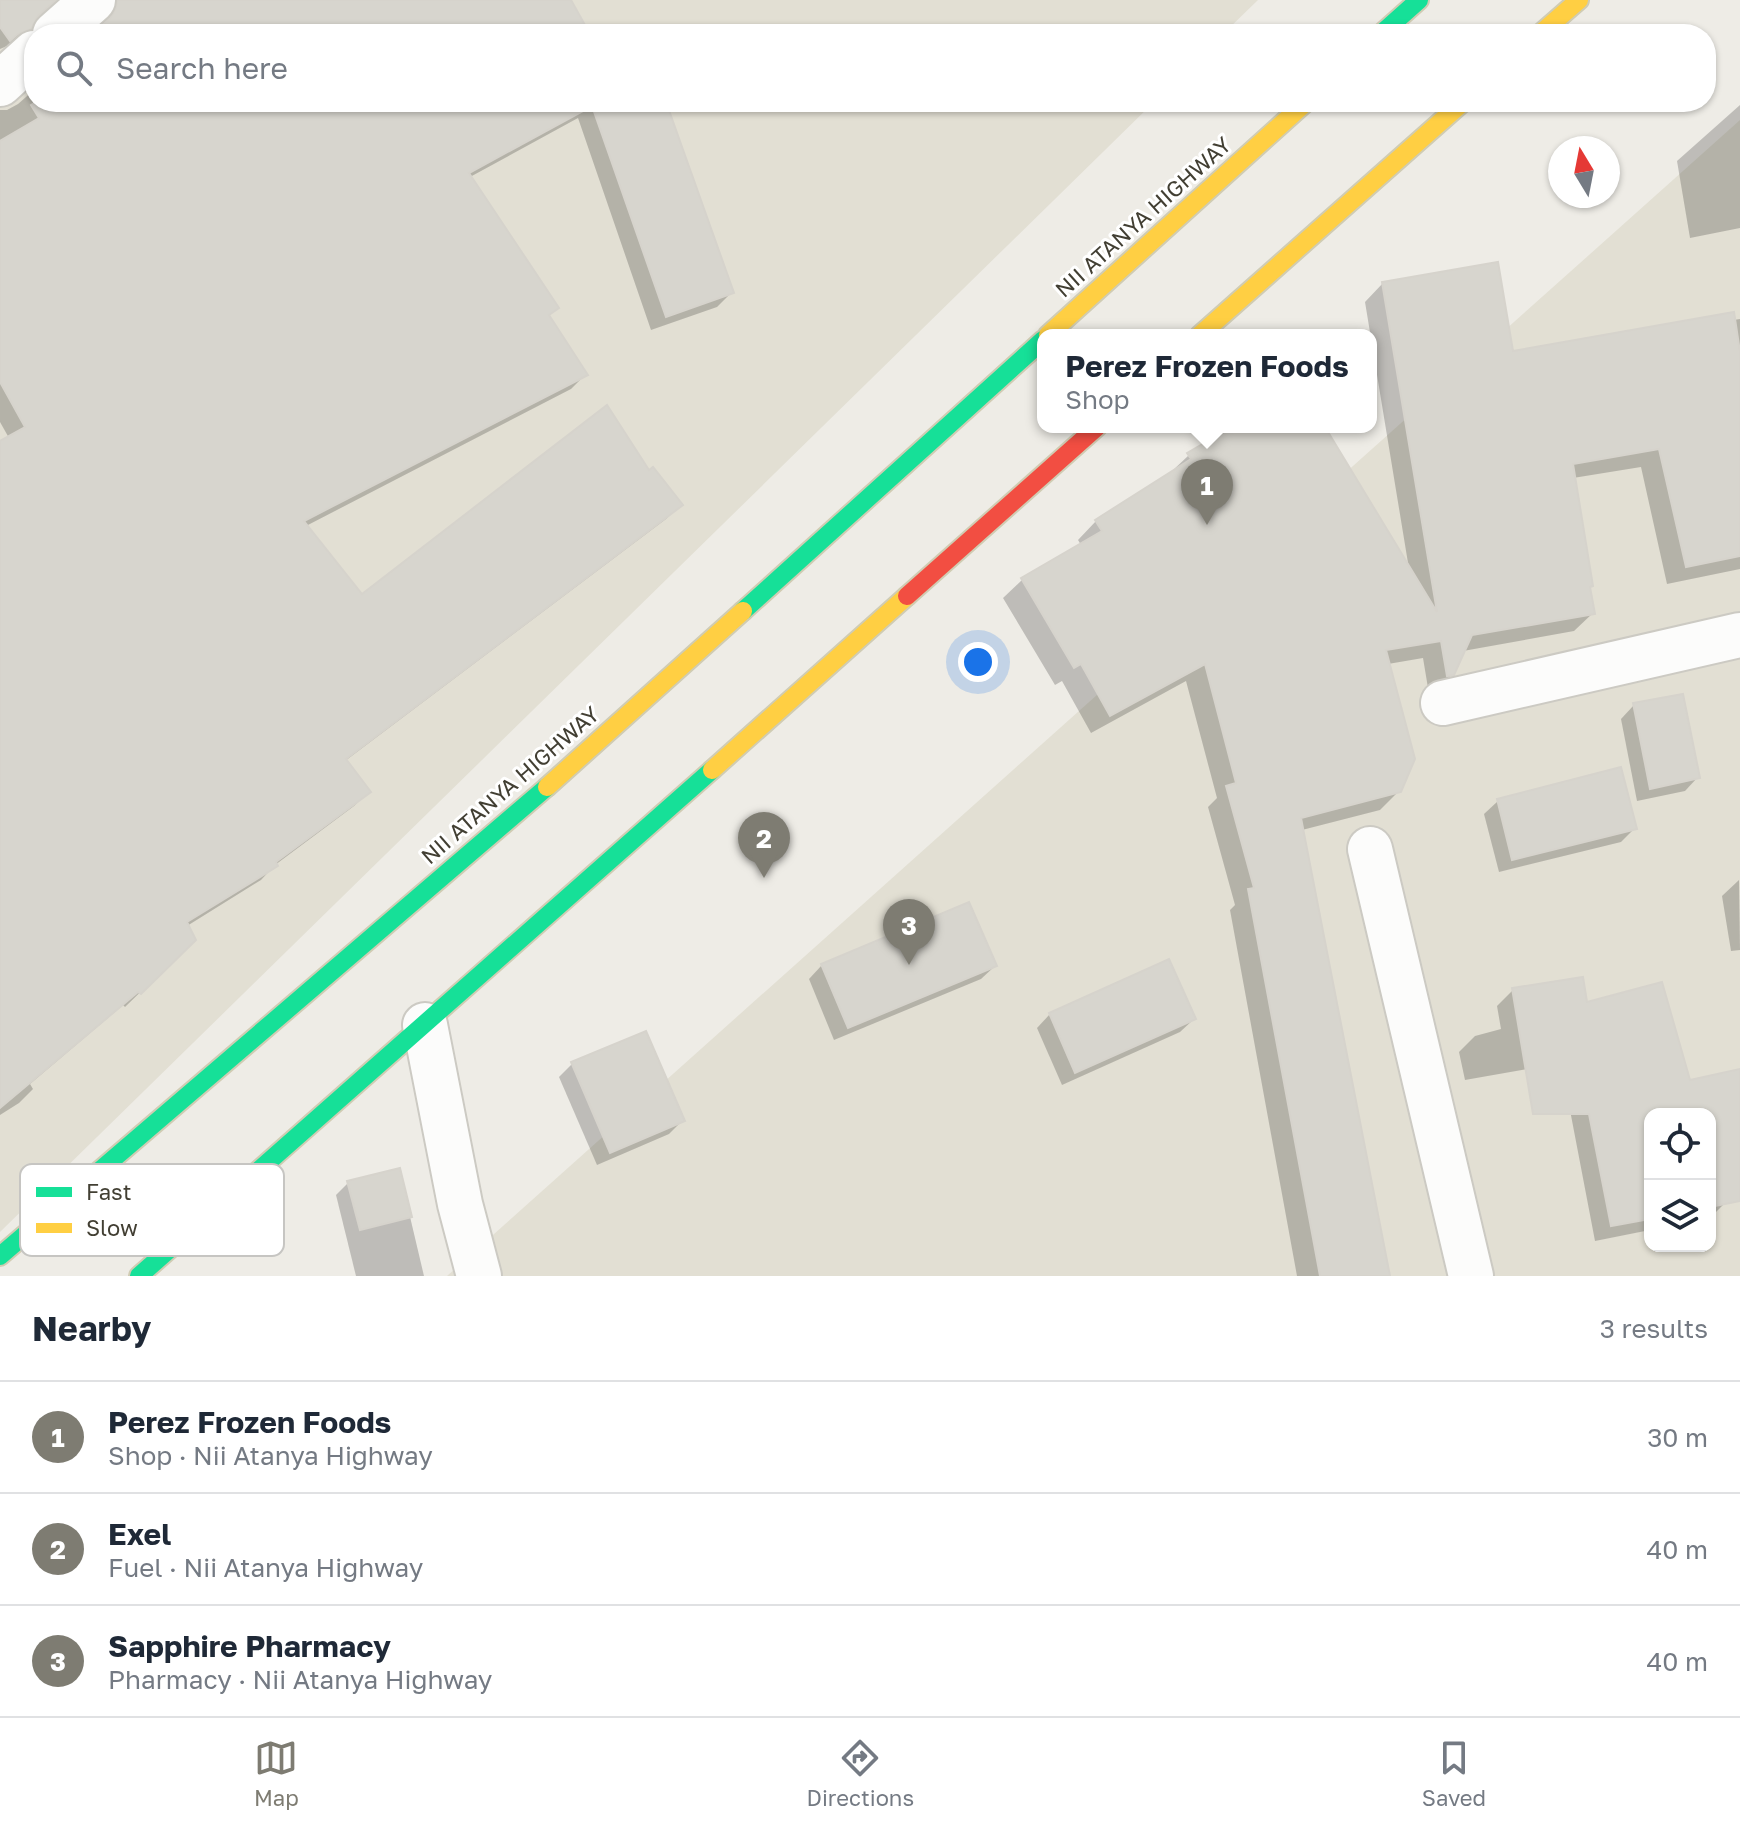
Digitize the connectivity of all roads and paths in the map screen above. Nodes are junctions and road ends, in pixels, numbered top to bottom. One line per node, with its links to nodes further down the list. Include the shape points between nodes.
1 (93, 0): 4 (street)
2 (1419, 0): 5 (main road)
3 (1579, 0): 6 (main road)
4 (66, 24)
5 (1392, 24)
6 (1551, 24)
7 (24, 62): 8 (street)
8 (0, 84)
9 (1295, 112): 11 (main road, NII ATANYA HIGHWAY)
10 (1452, 112): 12 (main road)
11 (1055, 329)
12 (1207, 329)
13 (1037, 345): 19 (main road, NII ATANYA HIGHWAY, via 585,754)
14 (1090, 433): 18 (main road)
15 (1740, 635): 16 (street)
16 (1443, 703)
17 (1370, 849): 26 (street)
18 (425, 1025): 20 (main road); 25 (street)
19 (107, 1164)
20 (267, 1164)
21 (20, 1239): 22 (main road, NII ATANYA HIGHWAY)
22 (0, 1256)
23 (162, 1256): 24 (main road)
24 (139, 1276)
25 (479, 1276)
26 (1471, 1276)

